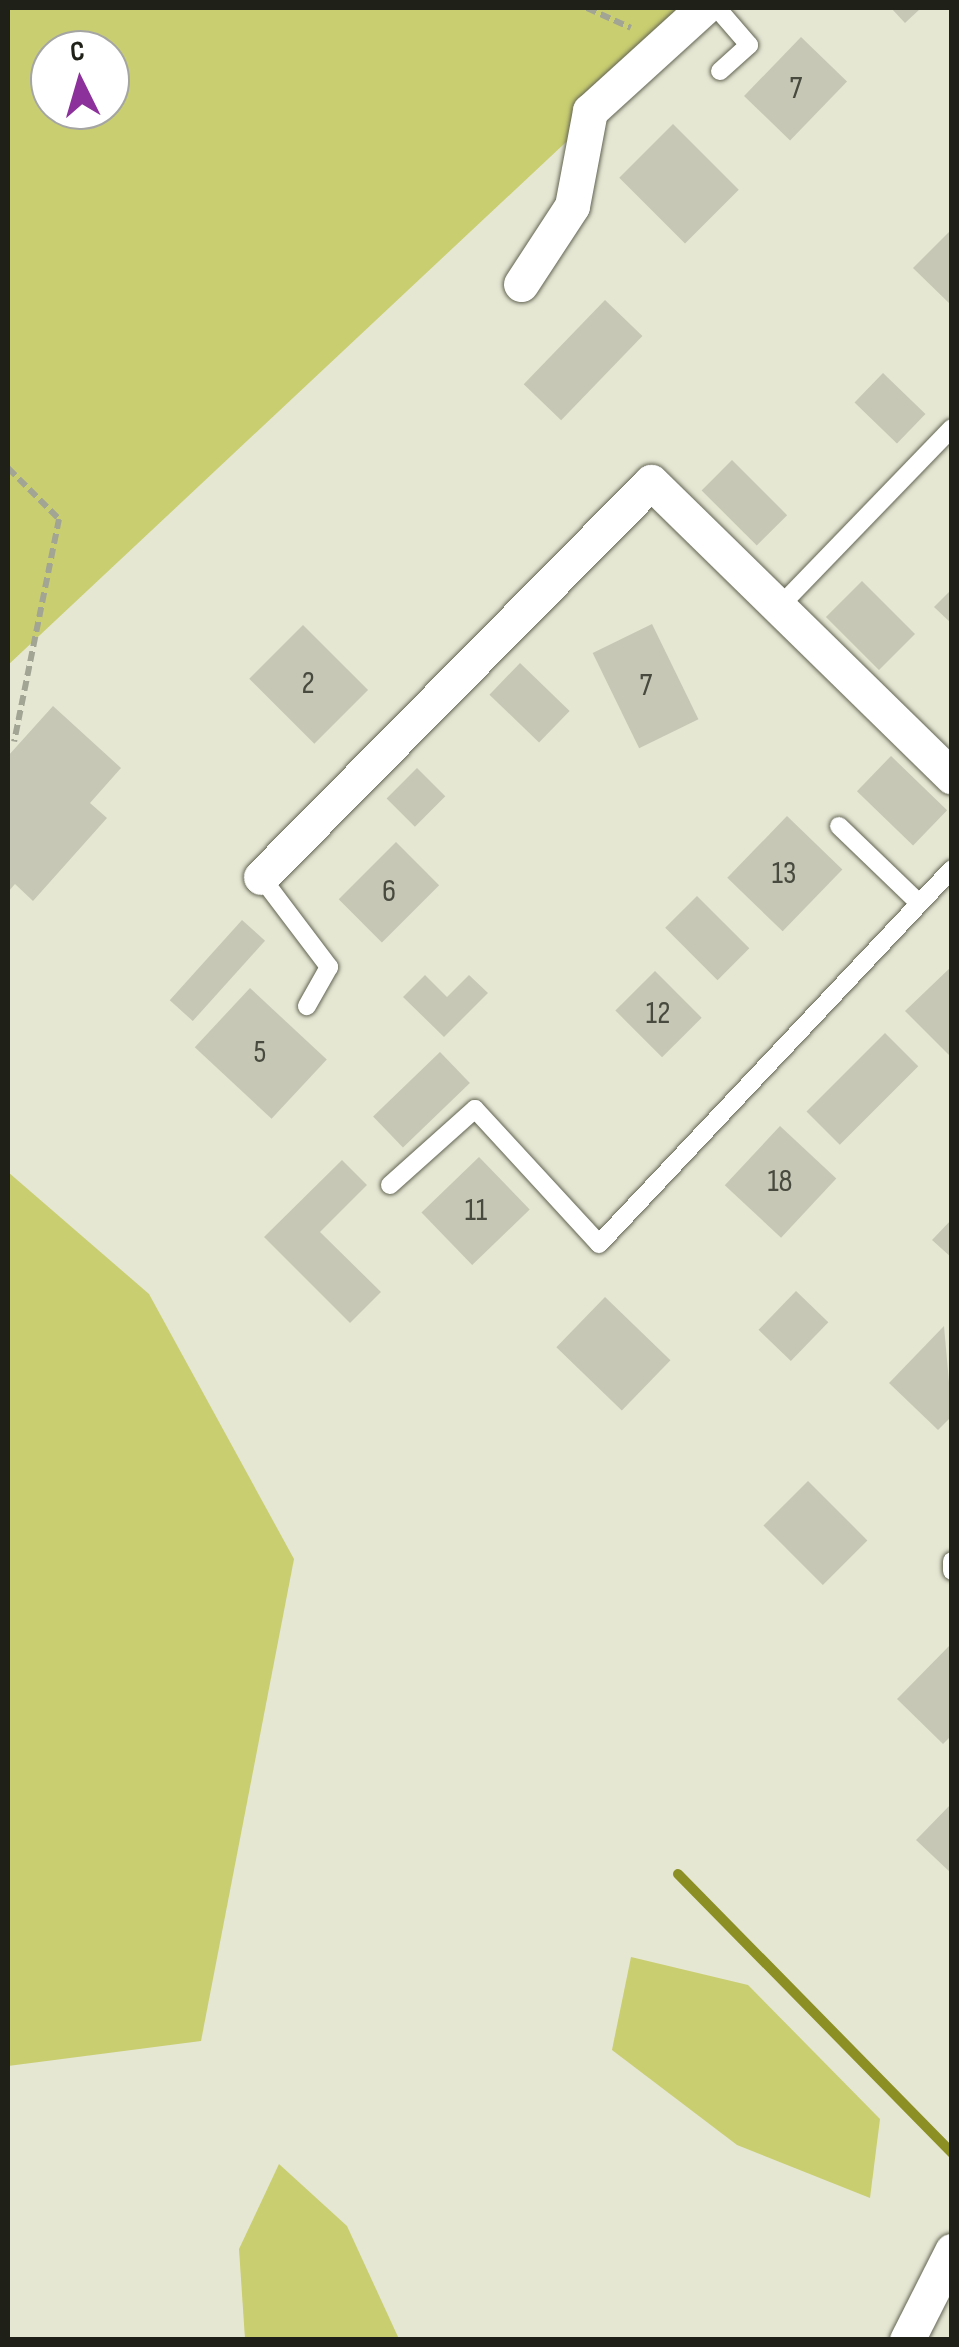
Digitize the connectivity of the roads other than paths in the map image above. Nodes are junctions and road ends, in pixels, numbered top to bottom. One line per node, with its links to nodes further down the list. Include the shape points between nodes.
1 (703, 8): 4 (street, via 590,112 572,206)
2 (717, 8): 3 (lane, via 749,46)
3 (720, 70)
4 (521, 284)
5 (952, 428): 6 (lane)
6 (778, 608): 7 (street); 10 (street, via 650,482)
7 (952, 777)
8 (839, 826): 11 (lane)
9 (952, 868): 11 (lane)
10 (262, 876): 12 (lane, via 329,967)
11 (920, 903): 13 (lane, via 599,1244 475,1109)
12 (307, 1006)
13 (390, 1185)
14 (952, 1561): 15 (lane)
15 (952, 1571)
16 (952, 2251): 17 (street)
17 (907, 2340)

